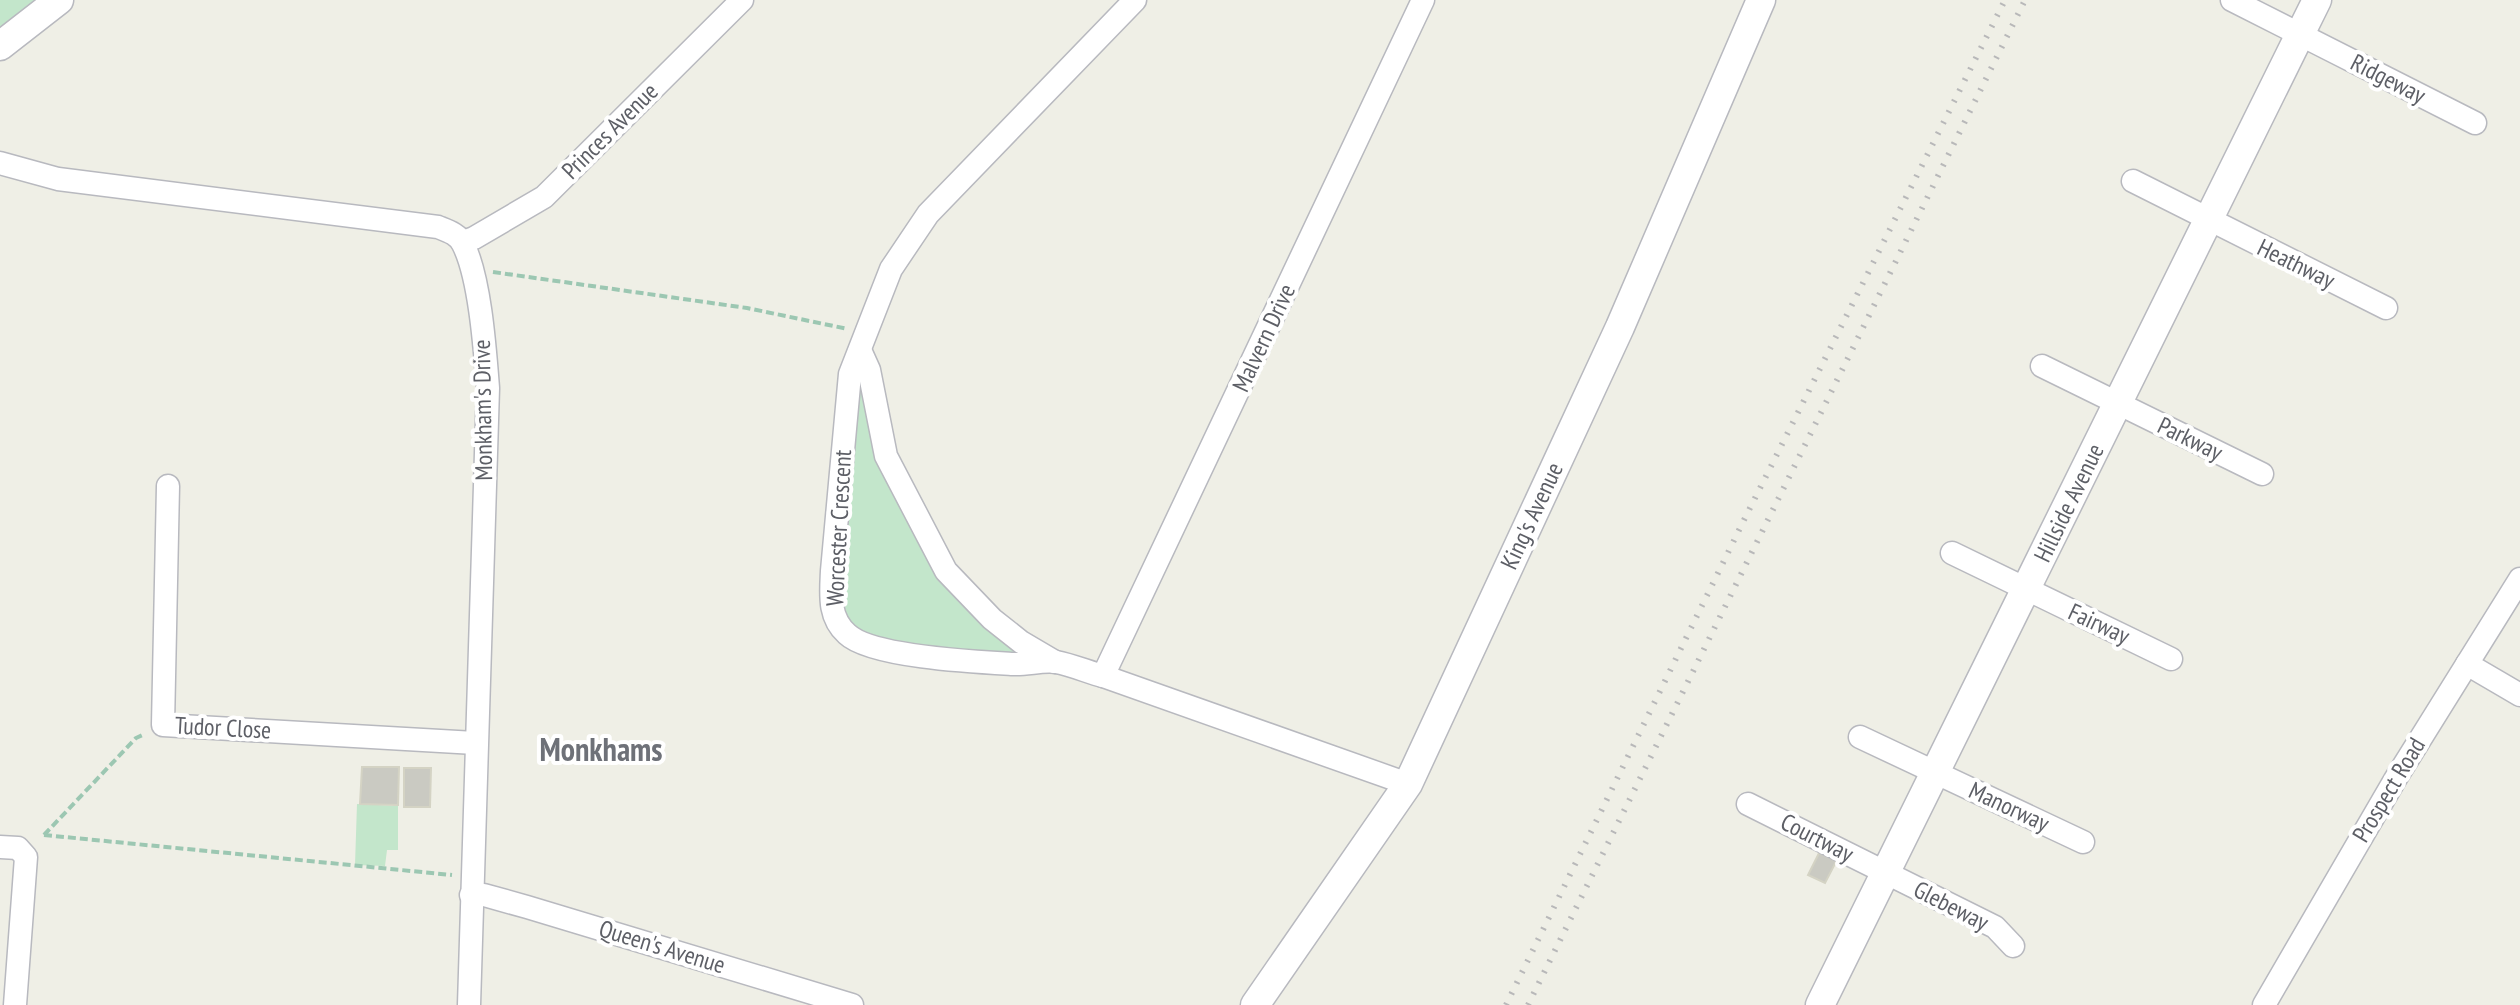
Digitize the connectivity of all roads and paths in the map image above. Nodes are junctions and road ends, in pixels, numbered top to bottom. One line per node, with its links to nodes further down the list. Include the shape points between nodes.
1 (59, 0): 9 (street)
2 (742, 0): 14 (street, Princes Avenue, via 544,197)
3 (1135, 0): 17 (street, Worcester Crescent, via 928,214 891,269)
4 (1423, 0): 28 (street, Malvern Drive)
5 (1761, 0): 34 (street, King's Avenue, via 1620,327)
6 (2232, 0): 8 (street, Ridgeway)
7 (2317, 0): 8 (street, Hillside Avenue)
8 (2300, 35): 10 (street, Ridgeway); 13 (street, Hillside Avenue)
9 (0, 46)
10 (2475, 123)
11 (0, 163): 14 (street, via 58,179 438,227)
12 (2133, 181): 13 (street, Heathway)
13 (2207, 220): 16 (street, Heathway); 19 (street, Hillside Avenue)
14 (463, 242): 15 (street, Monkham's Drive)
15 (471, 269): 17 (path, via 747,308); 32 (street, Monkham's Drive, via 488,388)
16 (2386, 308)
17 (863, 342): 26 (street, Worcester Crescent, via 886,456 946,571 992,619); 26 (street, Worcester Crescent, via 850,374 845,418 832,571 835,618 862,645 887,652 1016,664)
18 (2042, 366): 19 (street, Parkway)
19 (2117, 404): 20 (street, Parkway); 24 (street, Hillside Avenue)
20 (2262, 474)
21 (168, 486): 30 (street, Tudor Close)
22 (1952, 553): 24 (street, Fairway)
23 (2520, 579): 27 (street, Prospect Road)
24 (2026, 590): 25 (street, Fairway); 33 (street, Hillside Avenue)
25 (2171, 659)
26 (1055, 662): 28 (street, Worcester Crescent)
27 (2467, 664): 29 (street); 48 (street, Prospect Road)
28 (1103, 676): 34 (street, Worcester Crescent)
29 (2520, 695)
30 (163, 725): 32 (street, Tudor Close); 36 (path, via 136,738)
31 (1860, 737): 33 (street, Manorway)
32 (475, 743): 41 (street, Monkham's Drive)
33 (1934, 773): 37 (street, Manorway); 40 (street, Hillside Avenue)
34 (1408, 784): 46 (street, King's Avenue)
35 (1748, 804): 40 (street, Courtway)
36 (44, 835): 39 (path); 41 (path)
37 (2083, 842)
38 (0, 847): 39 (street)
39 (24, 853): 43 (street)
40 (1885, 873): 42 (street, Glebeway, via 1995,927); 47 (street, Hillside Avenue)
41 (471, 886): 44 (street, Monkham's Drive); 45 (street, Queen's Avenue, via 484,895)
42 (2013, 946)
43 (15, 1005)
44 (469, 1005)
45 (852, 1005)
46 (1255, 1005)
47 (1820, 1005)
48 (2264, 1005)

